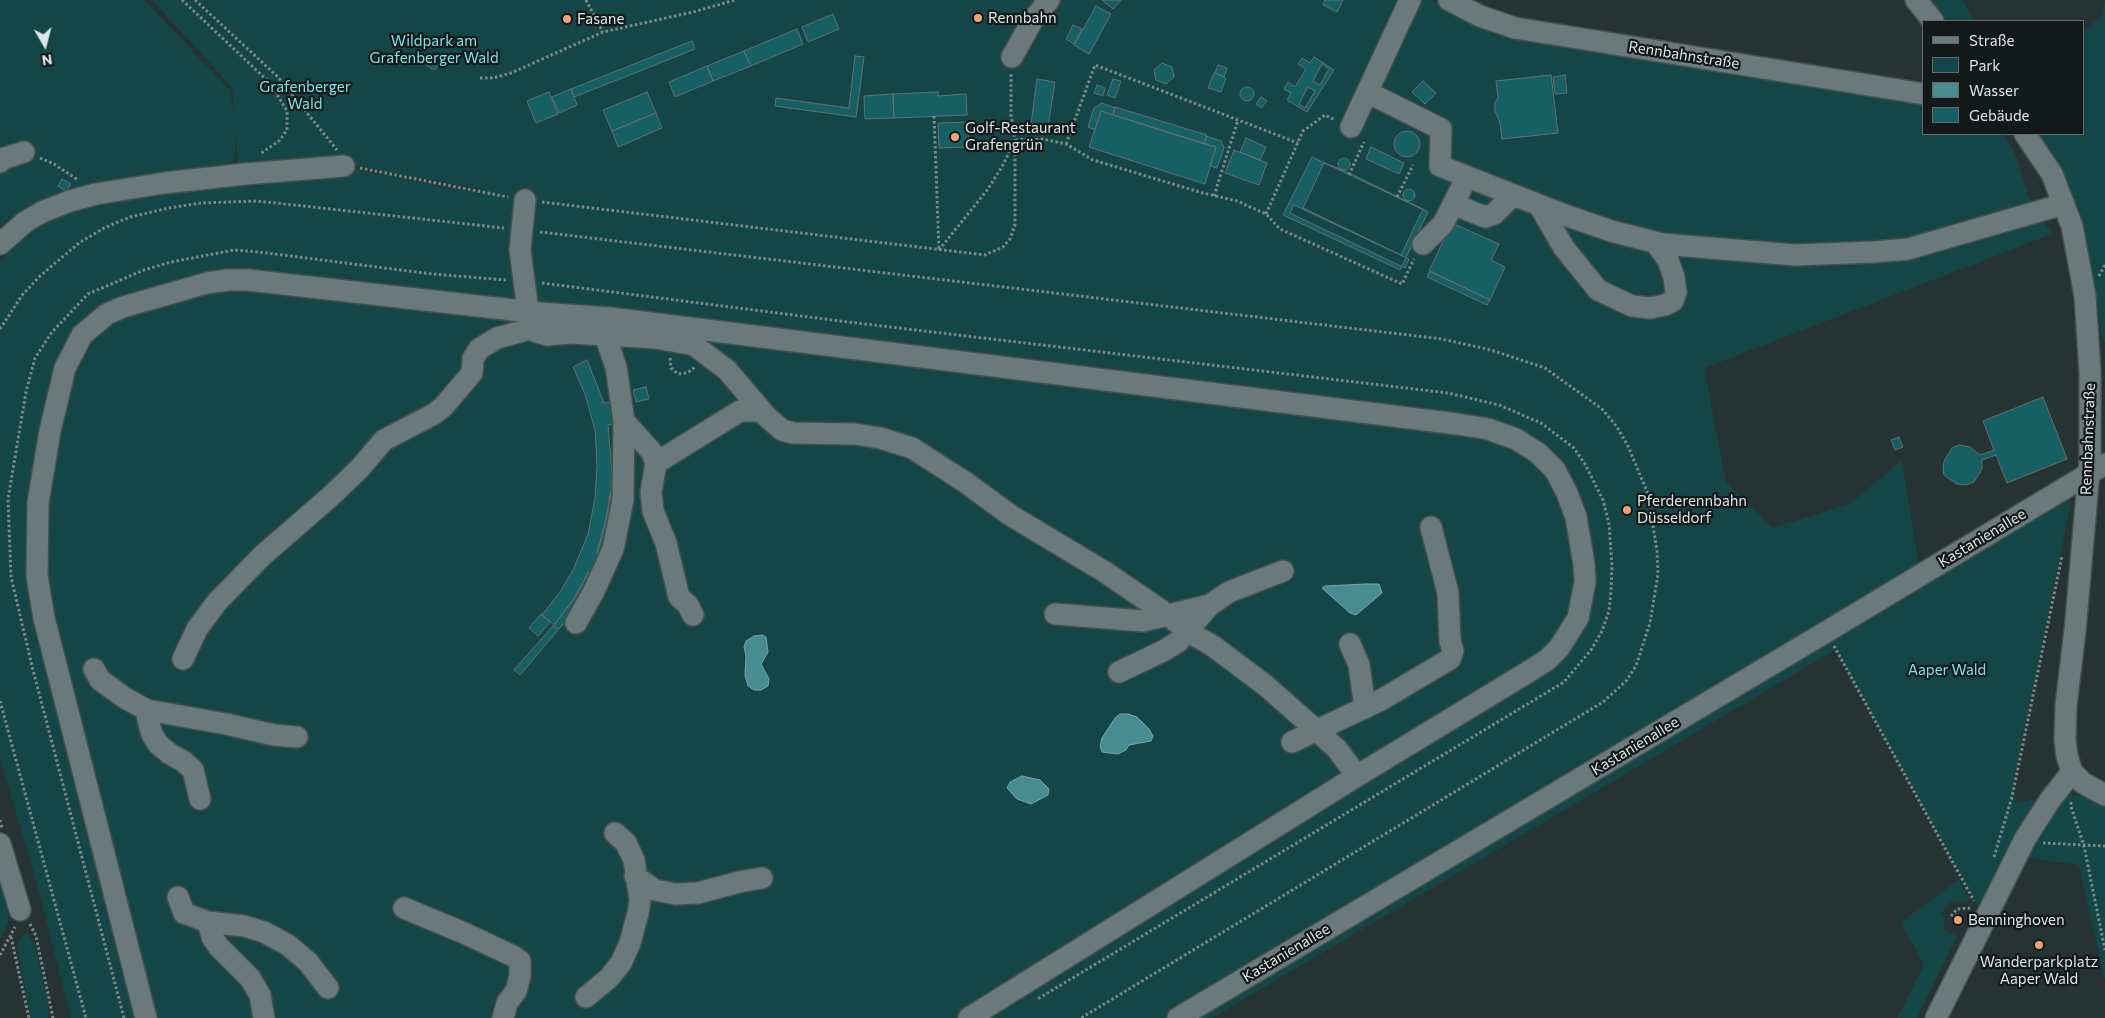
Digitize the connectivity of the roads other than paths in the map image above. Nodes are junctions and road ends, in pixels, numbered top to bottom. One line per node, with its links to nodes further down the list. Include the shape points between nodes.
1 (1049, 0): 6 (street, via 1032,21)
2 (1410, 0): 7 (street)
3 (1449, 0): 8 (street, Rennbahnstraße, via 1480,16 1515,28)
4 (1916, 0): 5 (street)
5 (1932, 20)
6 (1012, 57)
7 (1368, 92): 9 (street); 14 (street, via 1441,129 1440,166)
8 (1922, 94)
9 (1358, 135)
10 (2026, 135): 18 (street, Rennbahnstraße, via 2052,174)
11 (0, 150): 12 (street)
12 (24, 152)
13 (344, 166): 21 (street, via 164,183 96,194 42,212)
14 (1467, 177): 15 (street); 17 (street)
15 (1519, 197): 17 (street, via 1510,198 1494,214 1485,217); 19 (street)
16 (525, 200): 23 (street, via 520,250)
17 (1453, 204): 22 (street, via 1443,224)
18 (2064, 204): 20 (street, via 1908,248 1874,252 1795,255); 28 (street, Rennbahnstraße, via 2072,226 2085,296)
19 (1539, 205): 20 (street); 20 (street, via 1564,248 1598,290 1632,306 1650,308 1673,301 1676,292 1674,277)
20 (1656, 242)
21 (0, 244)
22 (1423, 244)
23 (530, 318): 24 (street, via 534,331 547,334); 38 (street, via 523,332 498,338 479,349 473,359 472,373 443,407 384,440 331,496 230,586 197,629); 47 (street, via 610,318 930,357 1457,424 1488,429 1516,439 1538,453 1555,470 1576,517 1585,582 1578,618 1559,648 1547,660); 60 (street, via 228,280 206,283 107,314 82,335 72,351 50,431 38,503 37,576 48,635)
24 (605, 335): 25 (street, via 656,338 698,347 727,370); 26 (street, via 616,367)
25 (762, 411): 27 (street, via 740,411); 34 (street, via 782,430 793,433 854,434 912,448 1010,515 1105,572)
26 (624, 421): 27 (street, via 651,451); 35 (street, via 623,500 613,548)
27 (656, 463): 33 (street, via 650,492 653,511 666,543 679,597)
28 (2097, 468): 46 (street, Rennbahnstraße, via 2066,705 2065,740); 64 (street, Kastanienallee)
29 (1431, 527): 41 (street, via 1448,593 1453,651 1450,659)
30 (1283, 571): 31 (street, via 1229,592)
31 (1210, 605): 34 (street); 36 (street)
32 (1055, 614): 34 (street, via 1143,621)
33 (693, 615)
34 (1168, 615): 36 (street)
35 (576, 623)
36 (1187, 631): 40 (street, via 1178,642); 43 (street, via 1265,685)
37 (1350, 644): 41 (street, via 1359,665)
38 (183, 658)
39 (94, 669): 42 (street, via 100,680)
40 (1119, 672)
41 (1365, 708): 43 (street)
42 (147, 710): 44 (street); 49 (street, via 152,734 158,744 193,770)
43 (1316, 730): 45 (street); 47 (street, via 1337,749)
44 (297, 737)
45 (1292, 742)
46 (2070, 764): 48 (street, via 2083,783); 65 (street, via 2025,839)
47 (1357, 776): 63 (street)
48 (2105, 795)
49 (200, 799)
50 (615, 833): 52 (street, via 626,843 634,860)
51 (0, 844): 56 (street)
52 (635, 876): 53 (street, via 655,890 674,894 698,893); 59 (street, via 640,900 630,943 621,963)
53 (762, 878)
54 (178, 897): 57 (street, via 184,912)
55 (404, 908): 62 (street, via 520,961 516,991)
56 (20, 910)
57 (208, 922): 58 (street, via 244,926 288,945 308,962); 61 (street, via 219,947 250,978 260,995)
58 (328, 988)
59 (586, 997)
60 (146, 1018)
61 (264, 1018)
62 (503, 1018)
63 (969, 1018)
64 (1178, 1018)
65 (1936, 1018)

